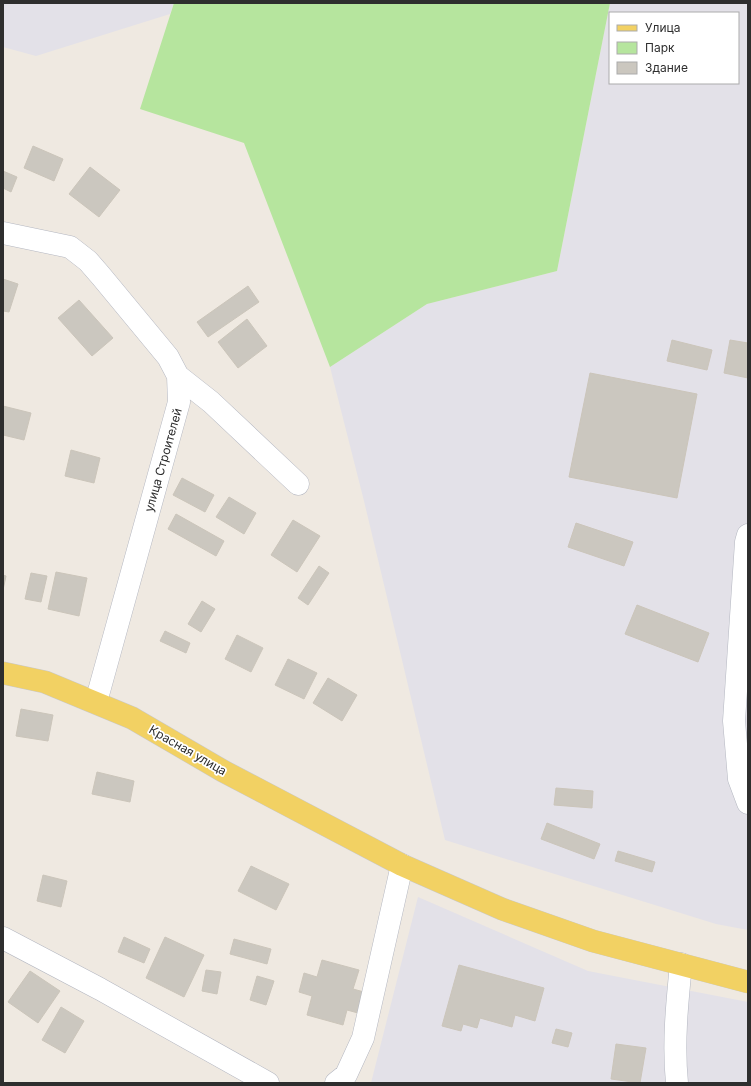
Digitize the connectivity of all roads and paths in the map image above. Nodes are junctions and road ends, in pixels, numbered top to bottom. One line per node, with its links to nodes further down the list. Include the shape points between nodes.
1 (3, 233): 2 (street, улица Строителей, via 70,247 88,261 168,357)
2 (178, 376): 3 (street, via 211,402); 6 (street, улица Строителей, via 179,402)
3 (298, 484)
4 (748, 535): 7 (street, via 734,721 739,778)
5 (3, 673): 6 (main road, Красная улица, via 45,682)
6 (96, 702): 8 (main road, Красная улица, via 132,718 223,771)
7 (748, 803)
8 (402, 865): 10 (main road, Красная улица, via 502,909 593,941); 12 (street, via 363,1038)
9 (3, 938): 13 (street)
10 (681, 964): 11 (main road, Красная улица); 14 (street, via 675,1062)
11 (748, 982)
12 (341, 1079)
13 (268, 1083)
14 (677, 1083)

